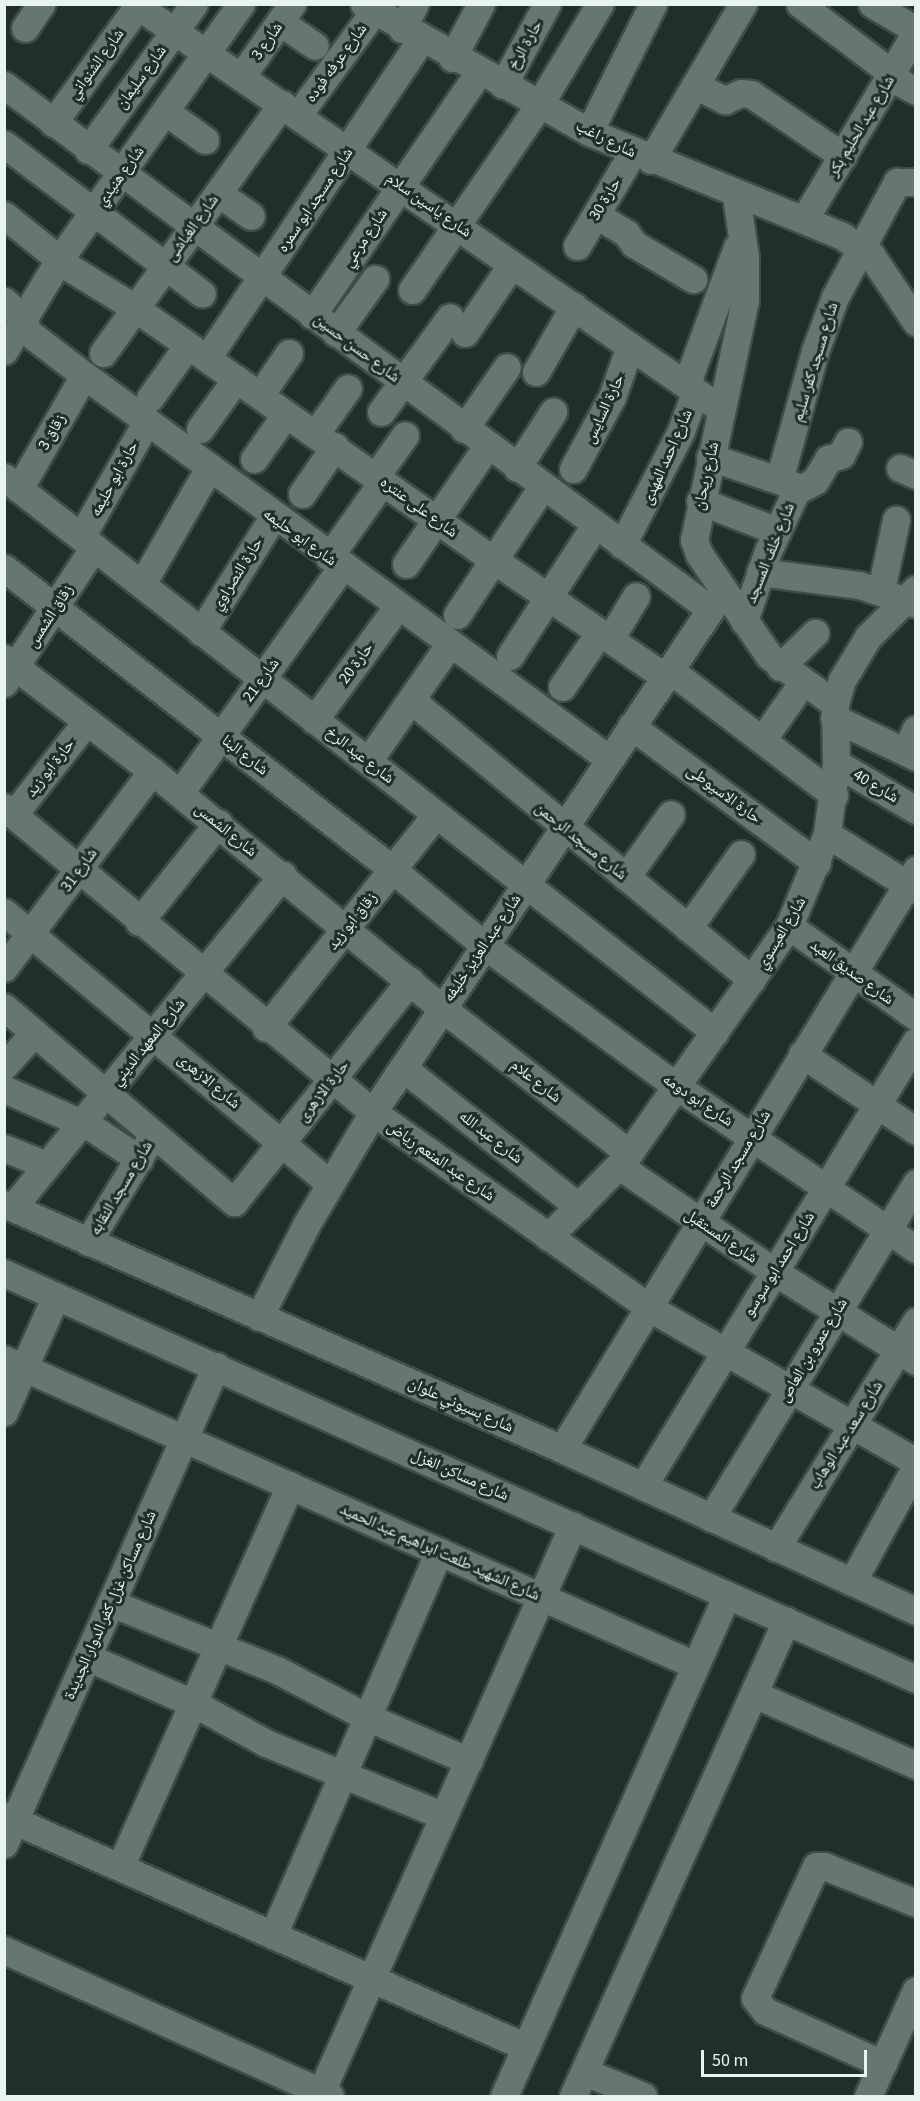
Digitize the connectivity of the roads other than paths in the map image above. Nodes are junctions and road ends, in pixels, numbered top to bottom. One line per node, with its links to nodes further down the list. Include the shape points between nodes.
1 (41, 4): 15 (street)
2 (194, 4): 16 (street, شارع سليمان)
3 (242, 4): 20 (street, شارع هنيدي)
4 (415, 4): 18 (street)
5 (481, 4): 21 (street)
6 (547, 4): 26 (street, حارة الرخ)
7 (600, 4): 29 (street)
8 (743, 4): 27 (street, حارة 30)
9 (801, 4): 24 (street, via 885,68)
10 (873, 4): 17 (street)
11 (137, 5): 16 (street, شارع ياسين سلام); 32 (street, شارع الشنواني)
12 (647, 7): 33 (street)
13 (369, 8): 18 (street, شارع راغب); 30 (street, شارع عرفه فوده)
14 (286, 13): 19 (street); 23 (street, شارع 3)
15 (25, 28)
16 (174, 31): 20 (street, شارع ياسين سلام); 36 (street, شارع سليمان)
17 (915, 31): 24 (street, شارع عبد الحليم بكر)
18 (412, 34): 21 (street, شارع راغب); 37 (street, شارع مسجد ابو سمره)
19 (315, 46)
20 (207, 54): 23 (street, شارع ياسين سلام); 31 (street, شارع هنيدي)
21 (452, 58): 22 (street, شارع راغب)
22 (478, 72): 26 (street, شارع راغب); 42 (street, شارع مرعي)
23 (241, 77): 30 (street, شارع ياسين سلام)
24 (890, 77): 28 (street); 39 (street, شارع عبد الحليم بكر)
25 (4, 85): 32 (street, شارع حسن حسين)
26 (503, 85): 29 (street, شارع راغب)
27 (695, 85): 38 (street, حارة 30); 39 (street, via 725,100 751,93)
28 (915, 91)
29 (539, 105): 33 (street, شارع راغب); 50 (street)
30 (290, 110): 37 (street, شارع ياسين سلام); 43 (street, شارع الغباشى)
31 (166, 112): 34 (street); 40 (street, شارع هنيدي)
32 (53, 123): 36 (street, شارع حسن حسين)
33 (589, 132): 38 (street, شارع راغب)
34 (206, 140)
35 (4, 144): 45 (street)
36 (88, 150): 40 (street, شارع حسن حسين)
37 (348, 150): 42 (street, شارع ياسين سلام); 58 (street, شارع مسجد ابو سمره)
38 (642, 156): 44 (street, شارع راغب); 47 (street, حارة 30)
39 (843, 156): 49 (street, شارع عبد الحليم بكر)
40 (122, 176): 45 (street, شارع هنيدي); 51 (street, شارع حسن حسين)
41 (915, 182): 54 (street, شارع مسجد كفر سليم, via 897,182)
42 (401, 185): 50 (street, شارع ياسين سلام); 66 (street, شارع مرعي)
43 (218, 193): 48 (street); 51 (street, شارع الغباشى)
44 (736, 196): 49 (street, شارع راغب); 52 (street, شارع ريحان)
45 (93, 213): 55 (street, شارع هنيدي); 57 (street)
46 (4, 215): 55 (street, شارع على عنتره)
47 (596, 215): 53 (street, حارة 30); 60 (street, via 626,233 634,244)
48 (251, 216)
49 (805, 218): 54 (street, شارع راغب)
50 (457, 224): 56 (street, شارع ياسين سلام); 61 (street)
51 (193, 228): 57 (street, شارع الغباشى); 58 (street, شارع حسن حسين)
52 (742, 231): 80 (street, شارع احمد المهدى, via 690,374); 83 (street, شارع ريحان, via 745,300)
53 (577, 246)
54 (860, 246): 68 (street, via 884,272); 101 (street, شارع مسجد كفر سليم, via 824,323)
55 (59, 260): 65 (street, شارع على عنتره); 67 (street, شارع هنيدي)
56 (513, 264): 64 (street, شارع ياسين سلام); 79 (street)
57 (165, 267): 62 (street); 65 (street, شارع الغباشى)
58 (262, 278): 66 (street, شارع حسن حسين); 73 (street, شارع مسجد ابو سمره)
59 (375, 279): 69 (street)
60 (693, 279)
61 (412, 290)
62 (202, 294)
63 (4, 301): 67 (street, شارع ابو حليمه)
64 (574, 306): 70 (street, شارع ياسين سلام); 76 (street)
65 (135, 308): 72 (street, شارع الغباشى); 73 (street, شارع على عنتره)
66 (312, 315): 69 (street, شارع حسن حسين)
67 (22, 321): 71 (street, شارع هنيدي); 77 (street, شارع ابو حليمه, via 29,333)
68 (915, 322)
69 (336, 333): 79 (street, شارع حسن حسين)
70 (630, 346): 80 (street, شارع ياسين سلام); 98 (street, حارة السايس, via 612,398)
71 (4, 351)
72 (104, 352)
73 (198, 352): 78 (street, شارع على عنتره); 84 (street, حارة ابو حليمه)
74 (289, 353): 82 (street)
75 (507, 367): 89 (street)
76 (536, 372)
77 (84, 375): 84 (street, شارع ابو حليمه); 100 (street, زقاق 3)
78 (236, 379): 82 (street, شارع على عنتره); 88 (street)
79 (402, 382): 85 (street); 89 (street, شارع حسن حسين)
80 (690, 387): 83 (street, شارع ياسين سلام); 111 (street, شارع احمد المهدى, via 693,399 681,431)
81 (348, 388): 91 (street)
82 (260, 395): 87 (street, شارع على عنتره)
83 (721, 408): 94 (street, شارع ريحان)
84 (148, 409): 96 (street, شارع ابو حليمه); 110 (street, حارة ابو حليمه)
85 (381, 412)
86 (553, 412): 97 (street)
87 (286, 414): 91 (street, شارع على عنتره); 95 (street)
88 (200, 429)
89 (464, 429): 93 (street, شارع حسن حسين)
90 (405, 435): 99 (street, شارع 21)
91 (325, 439): 99 (street, شارع على عنتره); 103 (street)
92 (848, 442): 101 (street, شارع خلف المسجد, via 841,455 828,459 815,480)
93 (487, 446): 97 (street, شارع حسن حسين); 106 (street)
94 (710, 457): 101 (street); 104 (street, شارع ريحان)
95 (254, 459)
96 (209, 468): 105 (street, شارع ابو حليمه); 117 (street)
97 (517, 468): 102 (street, شارع حسن حسين)
98 (573, 469)
99 (380, 478): 106 (street, شارع على عنتره); 113 (street, شارع 21)
100 (12, 483): 110 (street, شارع عيد الرخ)
101 (789, 484): 109 (street, شارع خلف المسجد)
102 (542, 487): 108 (street, شارع حسن حسين); 112 (street)
103 (302, 494)
104 (700, 501): 109 (street); 122 (street, شارع ريحان, via 694,526 696,547)
105 (273, 517): 113 (street, شارع ابو حليمه); 127 (street, حارة النصراوي)
106 (436, 519): 112 (street, شارع على عنتره); 114 (street)
107 (896, 520): 118 (street)
108 (595, 525): 111 (street, شارع حسن حسين); 120 (street)
109 (777, 531): 116 (street, شارع خلف المسجد)
110 (88, 542): 117 (street, شارع عيد الرخ); 123 (street, زقاق الشمس)
111 (622, 545): 122 (street, شارع حسن حسين)
112 (494, 560): 120 (street, شارع على عنتره); 125 (street)
113 (336, 562): 124 (street, شارع ابو حليمه); 135 (street, شارع 21)
114 (406, 564)
115 (4, 568): 123 (street, شارع البنا)
116 (760, 572): 118 (street); 126 (street, شارع خلف المسجد)
117 (141, 584): 127 (street, شارع عيد الرخ)
118 (881, 590): 121 (street)
119 (636, 596): 129 (street)
120 (549, 597): 129 (street, شارع على عنتره); 131 (street)
121 (912, 598): 139 (street, شارع العيسوي, via 868,637 854,658)
122 (716, 600): 126 (street, شارع ريحان); 134 (street, شارع عبد العزيز خليفه)
123 (55, 607): 133 (street, زقاق الشمس); 143 (street, شارع البنا)
124 (397, 607): 130 (street, شارع ابو حليمه); 140 (street, حارة 20)
125 (458, 615)
126 (744, 621): 132 (street, شارع ريحان)
127 (201, 632): 135 (street, شارع عيد الرخ)
128 (815, 633): 132 (street)
129 (605, 635): 134 (street, شارع على عنتره, via 657,671); 137 (street)
130 (449, 645): 138 (street); 146 (street, شارع ابو حليمه)
131 (510, 656)
132 (780, 667): 136 (street, شارع ريحان)
133 (8, 670): 141 (street, شارع الشمس)
134 (667, 672): 142 (street, شارع عبد العزيز خليفه); 144 (street, شارع على عنتره)
135 (261, 679): 140 (street, شارع عيد الرخ); 143 (street, شارع 21)
136 (802, 683): 139 (street, شارع ريحان); 144 (street)
137 (562, 687)
138 (411, 700): 147 (street); 157 (street, شارع مسجد الرحمن)
139 (834, 711): 145 (street, شارع ريحان); 148 (street, شارع العيسوي)
140 (314, 720): 147 (street, شارع عيد الرخ)
141 (87, 721): 149 (street, شارع الشمس); 153 (street, حارة ابو زيد)
142 (631, 726): 146 (street, شارع عبد العزيز خليفه); 160 (street, حارة الاسيوطى)
143 (220, 736): 150 (street, شارع 21); 161 (street, شارع البنا)
144 (762, 741): 151 (street, شارع على عنتره)
145 (912, 745)
146 (609, 759): 157 (street, شارع عبد العزيز خليفه)
147 (368, 761): 154 (street, شارع عيد الرخ)
148 (836, 763): 151 (street, شارع العيسوي); 152 (street, شارع 40)
149 (152, 771): 150 (street, شارع الشمس); 162 (street, شارع 31)
150 (180, 793): 156 (street, شارع الشمس)
151 (834, 795): 158 (street, شارع العيسوي)
152 (915, 810)
153 (9, 811): 162 (street, شارع عبد المنعم رياض)
154 (436, 814): 161 (street, زقاق ابو زيد); 166 (street, شارع عيد الرخ)
155 (671, 814): 164 (street)
156 (218, 823): 163 (street, شارع الشمس); 168 (street)
157 (563, 827): 164 (street, شارع مسجد الرحمن); 166 (street, شارع عبد العزيز خليفه)
158 (827, 834): 160 (street, شارع العيسوي); 165 (street)
159 (741, 854): 171 (street)
160 (817, 863): 169 (street, شارع العيسوي)
161 (393, 870): 170 (street, زقاق ابو زيد); 173 (street, شارع البنا)
162 (79, 872): 168 (street, شارع عبد المنعم رياض); 172 (street, شارع 31)
163 (283, 875): 170 (street, شارع الشمس); 176 (street, شارع المعهد الديني)
164 (626, 877): 171 (street, شارع مسجد الرحمن)
165 (912, 881): 175 (street, شارع مسجد الرحمة)
166 (525, 884): 173 (street, شارع عبد العزيز خليفه); 183 (street, شارع عيد الرخ)
167 (4, 912): 172 (street, شارع الازهرى)
168 (140, 922): 176 (street, شارع عبد المنعم رياض)
169 (789, 926): 175 (street, شارع صديق العبد); 177 (street, شارع العيسوي)
170 (347, 928): 178 (street, شارع الشمس); 182 (street, زقاق ابو زيد)
171 (688, 928): 177 (street, شارع مسجد الرحمن)
172 (32, 934): 174 (street, شارع 31); 185 (street, شارع الازهرى)
173 (484, 945): 180 (street, شارع عبد العزيز خليفه); 191 (street, شارع ابو دومه)
174 (4, 968)
175 (852, 972): 181 (street, شارع صديق العبد); 187 (street, شارع مسجد الرحمة)
176 (202, 975): 182 (street, شارع عبد المنعم رياض); 185 (street, شارع المعهد الديني)
177 (752, 980): 183 (street, شارع العيسوي)
178 (410, 981): 180 (street, شارع الشمس); 190 (street, حارة الازهرى)
179 (4, 1007): 184 (street)
180 (442, 1008): 189 (street, شارع عبد العزيز خليفه); 203 (street, شارع علام)
181 (915, 1017)
182 (266, 1028): 190 (street, شارع عبد المنعم رياض)
183 (715, 1032): 191 (street, شارع العيسوي)
184 (34, 1033): 188 (street); 193 (street)
185 (154, 1034): 193 (street, شارع المعهد الديني); 200 (street, شارع الازهرى)
186 (915, 1041): 194 (street, شارع احمد ابو سوسو)
187 (802, 1054): 194 (street); 199 (street, شارع مسجد الرحمة)
188 (4, 1066)
189 (403, 1068): 195 (street, شارع عبد العزيز خليفه); 209 (street, شارع عبد الله)
190 (331, 1081): 195 (street, شارع عبد المنعم رياض); 200 (street, حارة الازهرى)
191 (676, 1086): 199 (street, شارع ابو دومه); 203 (street, شارع العيسوي)
192 (4, 1089): 196 (street)
193 (106, 1094): 196 (street, شارع المعهد الديني); 198 (street)
194 (876, 1105): 197 (street); 207 (street, شارع احمد ابو سوسو)
195 (373, 1113): 205 (street, شارع عبد العزيز خليفه); 212 (street, شارع عبد المنعم رياض)
196 (81, 1123): 202 (street); 204 (street, شارع المعهد الديني)
197 (915, 1131)
198 (153, 1134): 200 (street, حارة الازهرى, via 237,1202); 202 (street, شارع مسجد النقابه)
199 (752, 1136): 207 (street, شارع ابو دومه); 210 (street, شارع مسجد الرحمة)
200 (283, 1143): 205 (street, شارع الازهرى)
201 (4, 1148): 204 (street)
202 (139, 1159): 213 (street, شارع مسجد النقابه)
203 (624, 1160): 209 (street, شارع العيسوي); 210 (street, شارع المستقبل)
204 (47, 1165): 208 (street, شارع المعهد الديني)
205 (329, 1183): 220 (street, شارع عبد العزيز خليفه)
206 (915, 1183): 211 (street, شارع عمرو بن العاص)
207 (827, 1186): 211 (street, شارع ابو دومه); 215 (street, شارع احمد ابو سوسو)
208 (9, 1205): 213 (street, شارع بسيوني علوان)
209 (579, 1207): 212 (street, شارع العيسوي)
210 (700, 1222): 215 (street, شارع المستقبل); 218 (street, شارع مسجد الرحمة)
211 (888, 1229): 214 (street, شارع ابو دومه); 219 (street, شارع عمرو بن العاص)
212 (548, 1237): 218 (street, شارع عبد المنعم رياض)
213 (88, 1242): 220 (street, شارع بسيوني علوان)
214 (915, 1249)
215 (775, 1272): 219 (street, شارع المستقبل); 222 (street, شارع احمد ابو سوسو)
216 (4, 1273): 217 (street, شارع مساكن الغزل)
217 (56, 1296): 224 (street); 225 (street, شارع مساكن الغزل)
218 (648, 1307): 222 (street, شارع عبد المنعم رياض); 230 (street, شارع مسجد الرحمة)
219 (836, 1311): 223 (street, شارع المستقبل); 226 (street, شارع عمرو بن العاص)
220 (260, 1317): 230 (street, شارع بسيوني علوان)
221 (915, 1321): 223 (street, شارع سعد عبد الوهاب)
222 (724, 1354): 226 (street, شارع عبد المنعم رياض); 233 (street, شارع احمد ابو سوسو)
223 (907, 1355): 228 (street, شارع سعد عبد الوهاب)
224 (14, 1364): 227 (street); 229 (street, شارع الشهيد طلعت ابراهيم عبد الحميد)
225 (216, 1366): 229 (street, شارع مساكن غزل كفر الدوار الجديدة); 235 (street, شارع مساكن الغزل)
226 (788, 1392): 228 (street, شارع عبد المنعم رياض); 234 (street, شارع عمرو بن العاص)
227 (4, 1412)
228 (850, 1427): 231 (street, شارع عبد المنعم رياض); 236 (street, شارع سعد عبد الوهاب)
229 (184, 1439): 232 (street, شارع الشهيد طلعت ابراهيم عبد الحميد); 241 (street, شارع مساكن غزل كفر الدوار الجديدة)
230 (562, 1449): 233 (street, شارع بسيوني علوان)
231 (915, 1464): 238 (street)
232 (290, 1485): 237 (street, شارع الشهيد طلعت ابراهيم عبد الحميد); 244 (street)
233 (643, 1486): 234 (street, شارع بسيوني علوان)
234 (711, 1518): 236 (street, شارع بسيوني علوان)
235 (573, 1525): 239 (street, شارع مساكن الغزل); 240 (street)
236 (776, 1548): 238 (street, شارع بسيوني علوان)
237 (439, 1551): 240 (street, شارع الشهيد طلعت ابراهيم عبد الحميد); 250 (street)
238 (852, 1582): 242 (street, شارع بسيوني علوان)
239 (726, 1595): 243 (street, شارع مساكن الغزل); 246 (street)
240 (541, 1597): 246 (street, شارع الشهيد طلعت ابراهيم عبد الحميد); 251 (street)
241 (111, 1603): 244 (street); 245 (street, شارع مساكن غزل كفر الدوار الجديدة)
242 (915, 1611)
243 (786, 1621): 247 (street, شارع مساكن الغزل); 248 (street)
244 (218, 1648): 249 (street); 250 (street, via 277,1670)
245 (87, 1657): 249 (street); 255 (street, شارع مساكن غزل كفر الدوار الجديدة)
246 (695, 1665): 262 (street)
247 (915, 1679)
248 (754, 1694): 252 (street); 264 (street)
249 (193, 1703): 253 (street, via 266,1743); 256 (street)
250 (367, 1717): 251 (street); 253 (street)
251 (469, 1761): 254 (street)
252 (915, 1765)
253 (343, 1774): 254 (street); 258 (street)
254 (444, 1816): 260 (street)
255 (8, 1827): 256 (street)
256 (120, 1867): 258 (street)
257 (915, 1903): 263 (street, via 816,1866 755,1998 760,2008)
258 (273, 1935): 260 (street)
259 (4, 1950): 265 (street)
260 (372, 1978): 262 (street); 265 (street)
261 (915, 1990): 263 (street)
262 (526, 2047): 266 (street)
263 (883, 2064): 269 (street)
264 (585, 2072): 267 (street); 268 (street)
265 (326, 2094)
266 (504, 2097)
267 (573, 2097)
268 (643, 2097)
269 (868, 2097)

